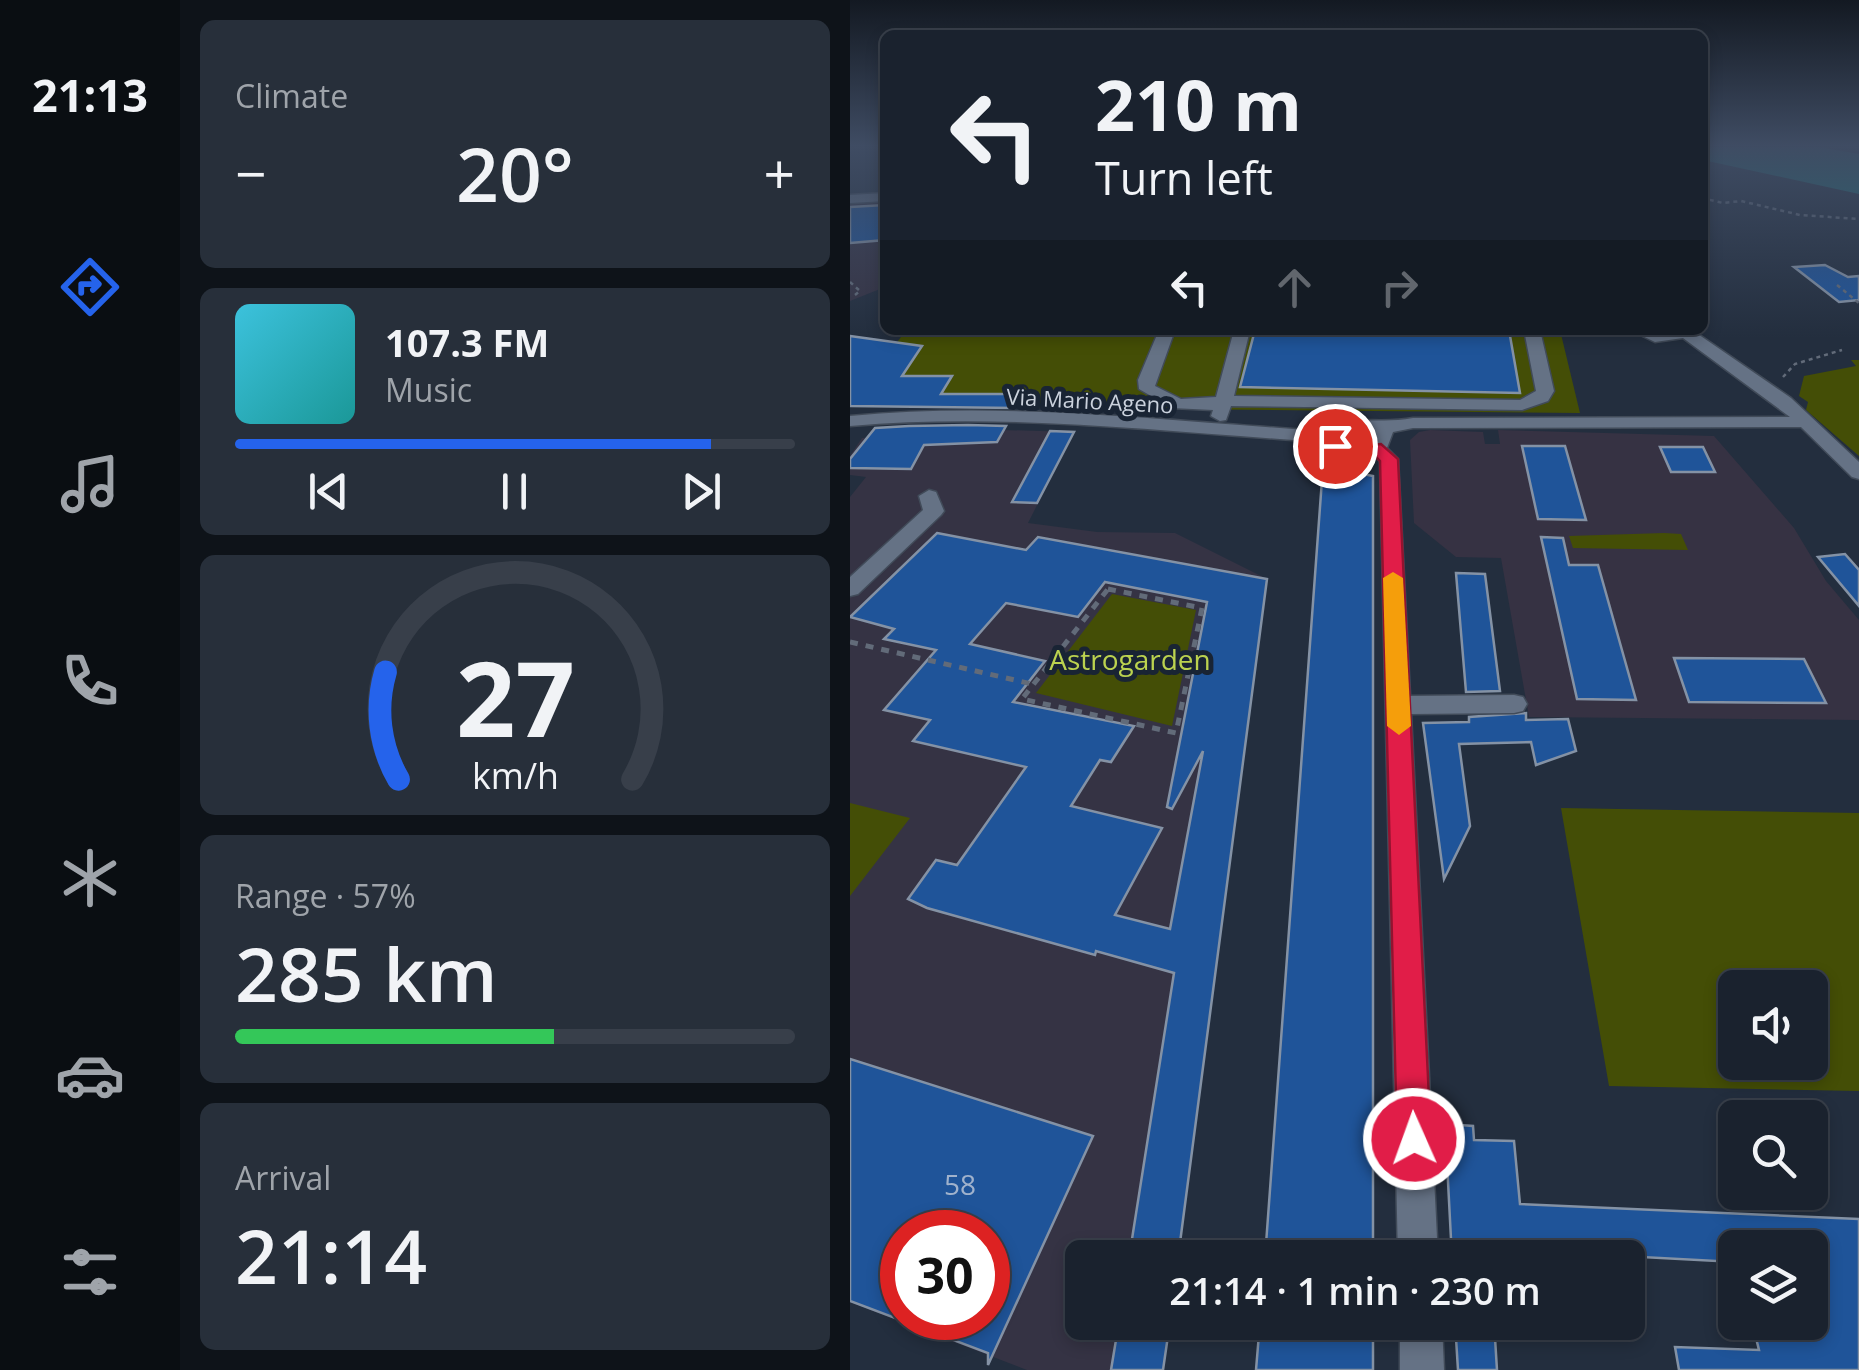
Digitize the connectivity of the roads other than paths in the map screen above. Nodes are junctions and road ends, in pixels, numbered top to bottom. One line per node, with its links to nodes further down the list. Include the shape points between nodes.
1 (1165, 335): 5 (street, via 1147,389 1171,400)
2 (1241, 335): 5 (street)
3 (1533, 335): 6 (street, via 1542,397)
4 (1690, 335): 8 (street)
5 (1224, 396): 6 (street); 9 (street)
6 (1465, 414): 8 (street); 11 (street, via 1414,422)
7 (850, 421): 9 (street, Via Mario Ageno, via 1022,418)
8 (1805, 422): 12 (street)
9 (1218, 430): 10 (street, Via Mario Ageno)
10 (1328, 437): 11 (street, via 1342,449); 11 (street, via 1349,422 1368,423)
11 (1378, 438): 16 (street, via 1389,459)
12 (1859, 473)
13 (929, 496): 14 (street, via 934,511)
14 (850, 589)
15 (1514, 704): 16 (street)
16 (1398, 705): 17 (street)
17 (1417, 1240)
18 (1421, 1340): 19 (street)
19 (1422, 1370)

